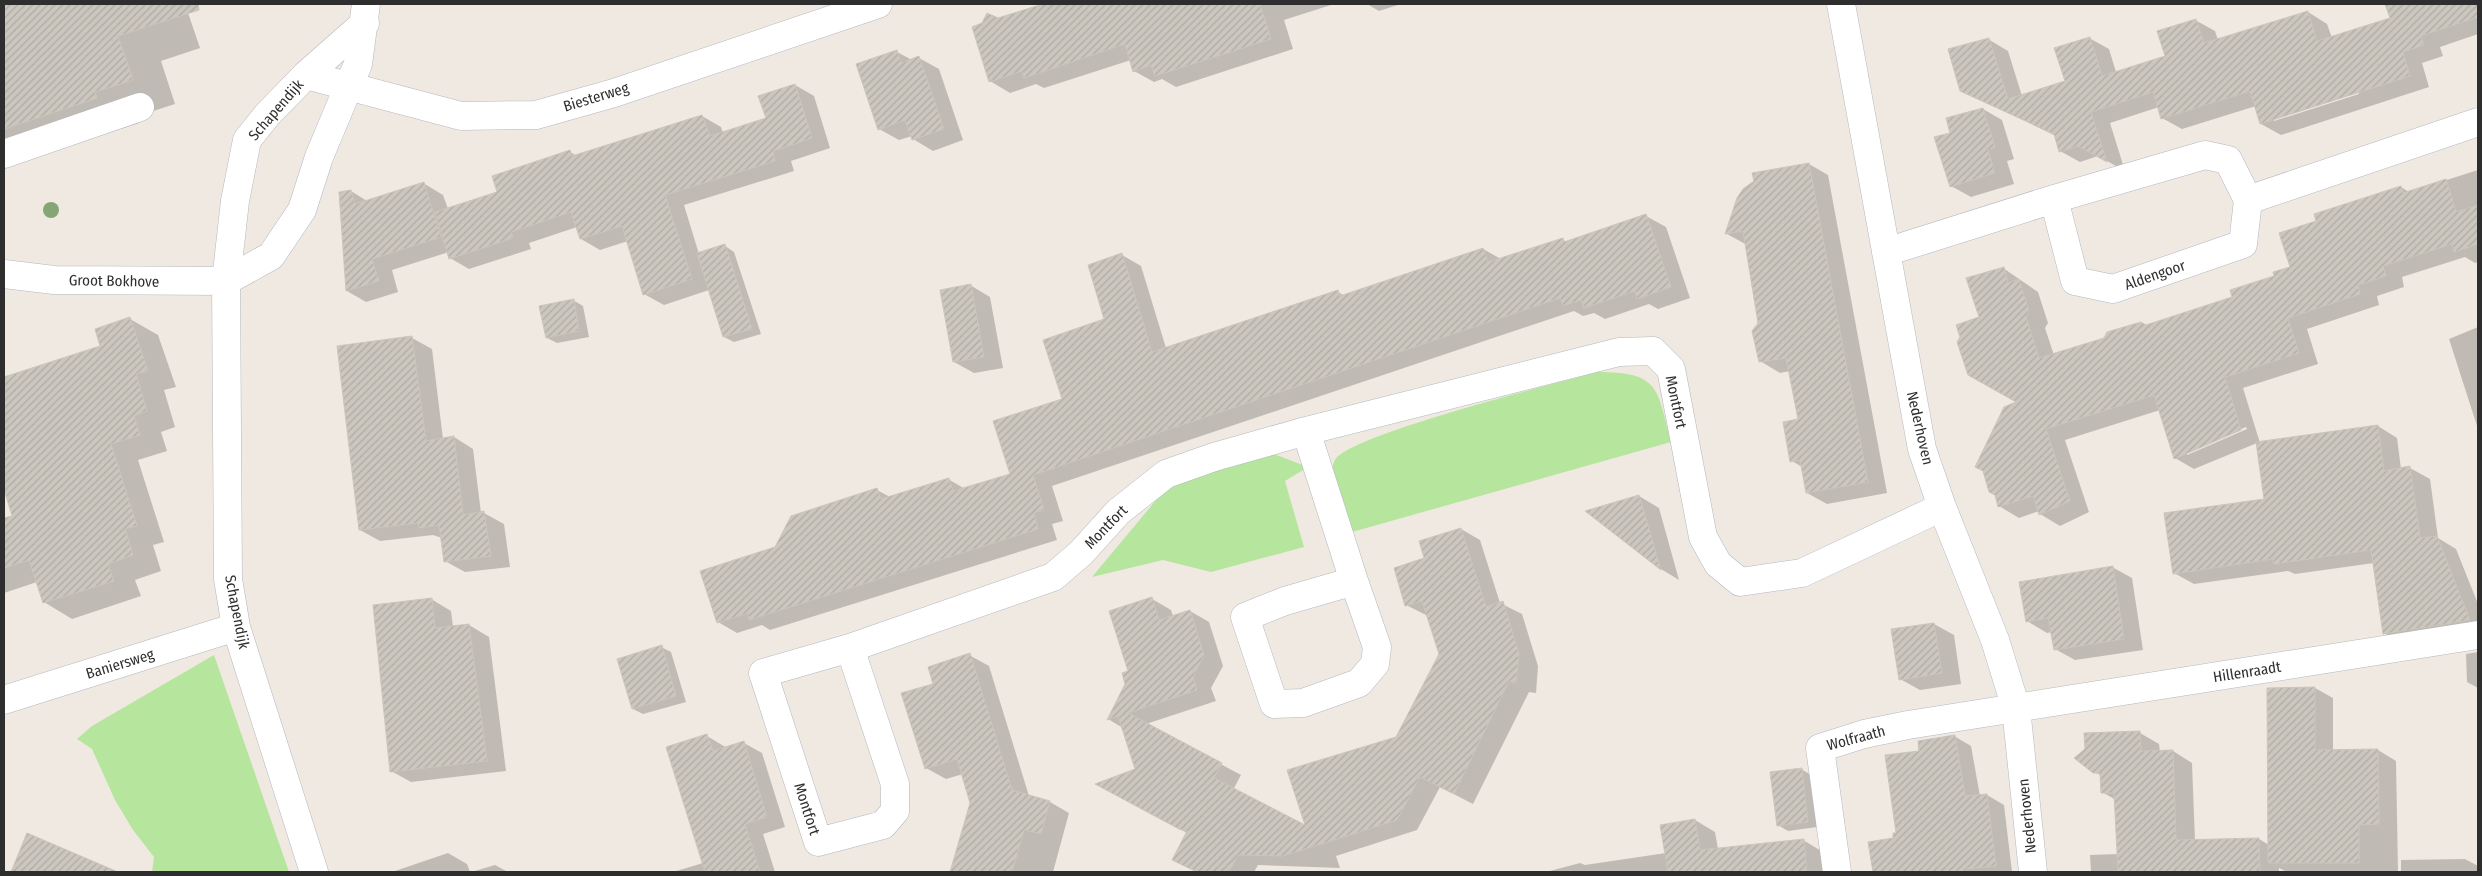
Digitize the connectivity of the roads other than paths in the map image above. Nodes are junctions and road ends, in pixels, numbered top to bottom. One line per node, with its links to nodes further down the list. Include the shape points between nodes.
1 (878, 4): 5 (street, Biesterweg, via 614,93 536,115 461,116)
2 (1840, 4): 11 (street, Nederhoven)
3 (365, 14): 4 (street, Schapendijk); 5 (street, Schapendijk, via 358,64)
4 (306, 75): 5 (street, Biesterweg); 13 (street, Schapendijk, via 247,140 235,201)
5 (348, 86): 13 (street, Schapendijk, via 302,210 271,256)
6 (140, 106): 8 (street)
7 (2478, 122): 10 (street)
8 (4, 154)
9 (2054, 199): 10 (street, via 2205,155 2228,160); 10 (street, Aldengoor, via 2075,281 2112,289 2243,244); 11 (street)
10 (2248, 200)
11 (1886, 252): 15 (street, Nederhoven, via 1922,449)
12 (4, 274): 13 (street, Groot Bokhove, via 54,280)
13 (226, 281): 17 (street, Schapendijk, via 228,579)
14 (1306, 430): 15 (street, Montfort, via 1620,352 1653,351 1671,369 1703,537 1718,564 1740,582 1802,573); 16 (street); 19 (street, Montfort, via 1166,474 1118,512 1081,553 1053,577)
15 (1942, 507): 21 (street, Nederhoven, via 1995,640)
16 (1354, 581): 16 (street, via 1377,647 1375,664 1359,684 1303,703 1274,704 1245,617 1285,601)
17 (236, 627): 20 (street, Baniersweg); 22 (street, Schapendijk)
18 (2478, 635): 21 (street, Hillenraadt)
19 (850, 648): 19 (street, Montfort, via 764,673 818,842 883,825 895,811 895,784)
20 (4, 700)
21 (2016, 708): 23 (street, Wolfraath, via 1873,732 1820,748); 24 (street, Nederhoven)
22 (314, 872)
23 (1836, 872)
24 (2033, 872)

